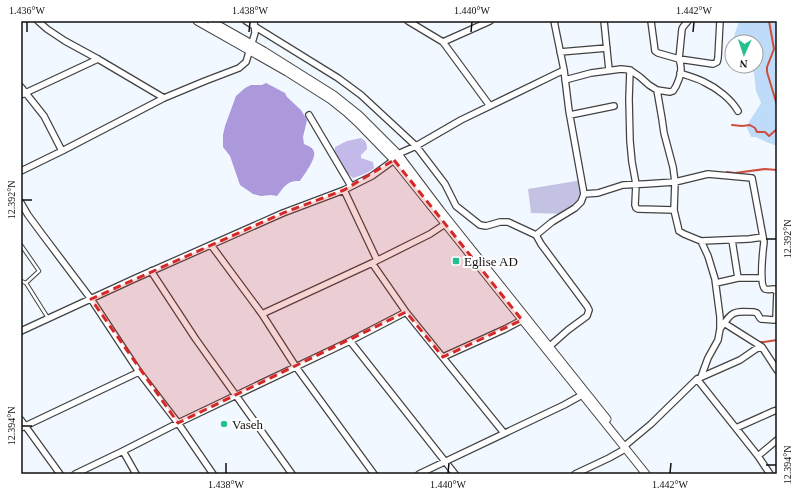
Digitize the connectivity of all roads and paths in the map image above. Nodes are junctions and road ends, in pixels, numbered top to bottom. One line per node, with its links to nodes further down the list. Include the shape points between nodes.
1 (38, 21): 18 (street, via 65,41)
2 (197, 21): 14 (street)
3 (211, 21): 14 (street)
4 (246, 21): 12 (street)
5 (408, 21): 13 (street)
6 (490, 21): 13 (street)
7 (554, 21): 16 (street)
8 (604, 21): 15 (street)
9 (651, 21): 17 (street, via 655,51)
10 (688, 21): 17 (street, via 682,30)
11 (720, 21): 17 (street, via 717,62 713,64)
12 (255, 24): 14 (street); 33 (street, via 361,95)
13 (443, 42): 28 (street)
14 (251, 48): 27 (street, via 246,62 239,68); 35 (street, via 334,95 359,116)
15 (607, 48): 16 (street); 20 (street)
16 (560, 52): 19 (street)
17 (679, 58): 22 (street)
18 (98, 59): 26 (street); 27 (street)
19 (564, 70): 23 (street); 28 (street)
20 (609, 70): 21 (street); 23 (street)
21 (630, 70): 25 (street); 38 (street, via 630,141)
22 (680, 73): 25 (street, via 673,91); 30 (street, via 705,82 719,91)
23 (566, 80): 32 (street)
24 (21, 87): 26 (street)
25 (657, 90): 37 (street)
26 (24, 94): 34 (street, via 44,116)
27 (164, 98): 34 (street)
28 (490, 106): 33 (street)
29 (614, 106): 32 (street)
30 (738, 111)
31 (309, 115): 39 (street)
32 (570, 115): 41 (street)
33 (416, 146): 35 (street); 45 (street, via 444,184 456,206 480,225 508,222)
34 (62, 151): 36 (street)
35 (396, 157): 39 (street, via 372,176); 44 (street); 67 (street)
36 (21, 171)
37 (676, 182): 38 (street); 43 (street); 46 (street, via 708,174 752,178)
38 (636, 184): 41 (street); 43 (street, via 636,208)
39 (351, 186): 40 (street)
40 (344, 190): 50 (street, via 282,213); 51 (street)
41 (584, 194): 45 (street, via 578,205)
42 (21, 203): 58 (street)
43 (674, 210): 48 (street, via 679,231)
44 (445, 224): 51 (street); 62 (street)
45 (536, 235): 67 (street, via 589,310 587,316)
46 (763, 237): 47 (street); 54 (street)
47 (732, 240): 48 (street); 53 (street)
48 (701, 241): 57 (street)
49 (21, 245): 56 (lane, via 39,271)
50 (211, 245): 52 (street); 60 (street)
51 (374, 262): 59 (street); 60 (street)
52 (151, 271): 58 (street); 75 (street)
53 (738, 278): 54 (street); 57 (street)
54 (762, 278): 63 (street, via 763,287 777,292 776,318 761,319 757,313 743,311 734,312)
55 (21, 281): 56 (lane)
56 (26, 283): 61 (lane)
57 (716, 283): 64 (street)
58 (91, 299): 61 (street); 72 (street)
59 (406, 312): 66 (street); 69 (street)
60 (262, 314): 70 (street)
61 (48, 318): 65 (street)
62 (522, 320): 69 (street); 74 (street)
63 (724, 323): 64 (street); 68 (street)
64 (720, 329): 73 (street, via 718,340)
65 (21, 331)
66 (350, 341): 70 (street); 86 (street)
67 (550, 346): 83 (street)
68 (762, 347): 71 (street); 73 (street)
69 (443, 357): 81 (street)
70 (296, 368): 75 (street); 92 (street)
71 (777, 370)
72 (139, 372): 78 (street); 79 (street)
73 (699, 378): 80 (street); 83 (street)
74 (582, 395): 81 (street); 83 (street)
75 (237, 396): 78 (street); 91 (street)
76 (777, 410): 80 (street)
77 (21, 420): 79 (street)
78 (178, 423): 84 (street); 90 (street)
79 (23, 427): 87 (street)
80 (736, 428): 85 (street)
81 (504, 433): 86 (street)
82 (777, 440): 85 (street)
83 (626, 446): 95 (street, via 609,458); 96 (street); 97 (street)
84 (123, 451): 88 (street); 89 (street)
85 (758, 456): 98 (street)
86 (446, 462): 93 (street); 94 (street)
87 (60, 474)
88 (75, 474)
89 (136, 474)
90 (213, 474)
91 (292, 474)
92 (374, 474)
93 (419, 474)
94 (456, 474)
95 (575, 474)
96 (646, 474)
97 (651, 474)
98 (770, 474)

